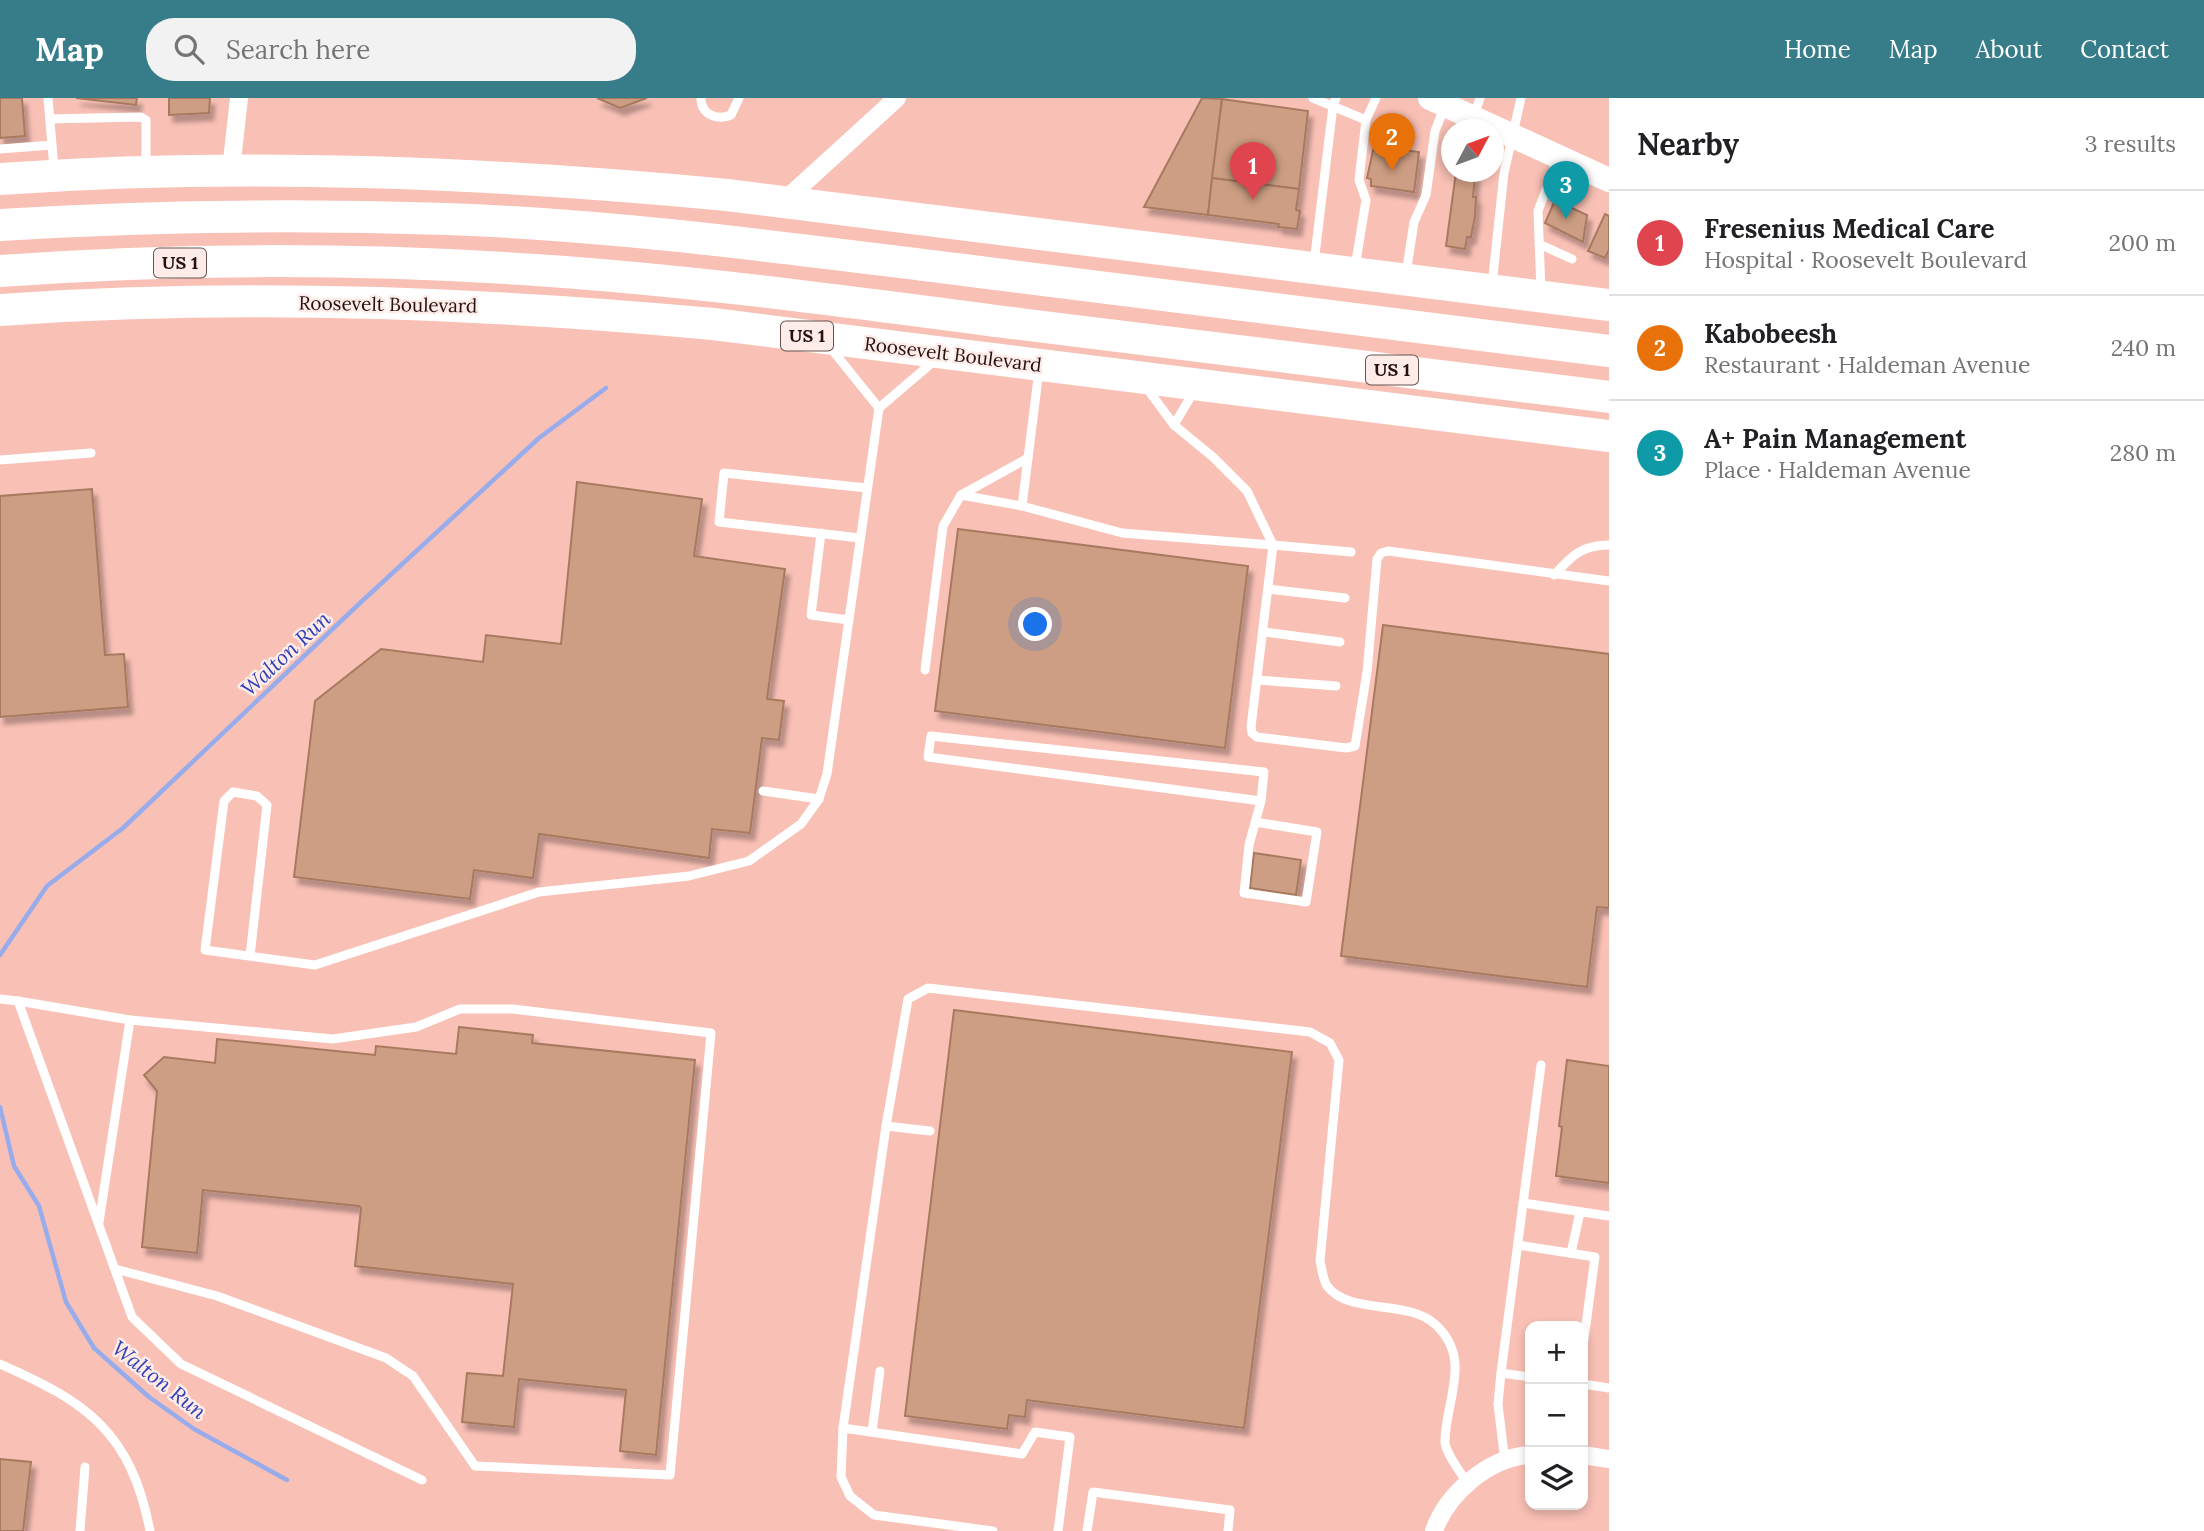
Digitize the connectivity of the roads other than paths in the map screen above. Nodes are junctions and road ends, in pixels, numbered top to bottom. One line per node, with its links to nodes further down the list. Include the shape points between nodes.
1 (48, 98): 12 (lane)
2 (239, 98): 18 (street)
3 (701, 98): 4 (lane, via 706,112 718,118 731,115)
4 (739, 98)
5 (897, 98): 21 (street)
6 (1313, 98): 9 (lane)
7 (1376, 98): 13 (lane)
8 (1521, 98): 14 (lane)
9 (1335, 102): 13 (lane); 27 (lane)
10 (1438, 102): 11 (main road); 30 (lane, via 1426,195 1414,222)
11 (1477, 108): 14 (main road)
12 (50, 119): 16 (lane); 19 (lane, via 146,120)
13 (1366, 120): 29 (lane, via 1359,180 1366,200)
14 (1513, 136): 15 (main road); 31 (lane, via 1504,173)
15 (1559, 157): 20 (main road); 24 (lane, via 1538,211)
16 (54, 160): 17 (highway); 19 (highway)
17 (4, 164)
18 (231, 170): 19 (highway); 21 (highway, via 540,178)
19 (140, 174): 22 (highway)
20 (1609, 180)
21 (783, 202): 27 (highway)
22 (360, 217): 23 (highway, US 1, via 183,216); 38 (highway, US 1, via 537,224 722,240)
23 (0, 225)
24 (1539, 244): 25 (lane); 32 (lane)
25 (1572, 259)
26 (359, 263): 28 (highway, Roosevelt Boulevard / US 1, via 184,263); 33 (highway); 37 (highway, Roosevelt Boulevard / US 1, via 534,270 718,286)
27 (1314, 268): 29 (highway)
28 (0, 271)
29 (1354, 273): 30 (highway)
30 (1405, 279): 31 (highway)
31 (1491, 290): 32 (highway)
32 (1541, 296): 34 (highway)
33 (185, 301): 35 (highway, Roosevelt Boulevard / US 1); 36 (highway, Roosevelt Boulevard / US 1, via 532,309)
34 (1609, 304)
35 (0, 310)
36 (822, 338): 39 (highway, Roosevelt Boulevard / US 1); 45 (lane)
37 (1176, 343): 43 (highway, Roosevelt Boulevard / US 1); 44 (highway)
38 (1609, 351)
39 (943, 353): 40 (highway, Roosevelt Boulevard / US 1); 45 (lane)
40 (1040, 365): 41 (highway, Roosevelt Boulevard / US 1); 49 (lane)
41 (1139, 377): 42 (highway, Roosevelt Boulevard / US 1); 46 (lane)
42 (1198, 385): 44 (highway, Roosevelt Boulevard / US 1); 46 (lane)
43 (1609, 397)
44 (1325, 401): 47 (highway, Roosevelt Boulevard / US 1)
45 (879, 408): 51 (lane)
46 (1174, 425): 56 (lane, via 1247,491)
47 (1609, 436)
48 (91, 453): 50 (lane)
49 (1028, 458): 52 (lane); 53 (lane)
50 (0, 460)
51 (867, 488): 54 (lane, via 723,473 719,522); 55 (lane)
52 (961, 495): 53 (lane); 66 (lane, via 943,526)
53 (1022, 506): 56 (lane, via 1122,533)
54 (821, 533): 55 (lane); 63 (lane, via 811,615)
55 (860, 538): 63 (lane)
56 (1273, 545): 58 (lane); 61 (lane)
57 (1609, 545): 59 (lane, via 1576,552)
58 (1351, 552)
59 (1554, 575): 60 (lane); 67 (lane, via 1381,553 1355,746 1257,737 1251,727)
60 (1609, 581)
61 (1268, 589): 62 (lane); 64 (lane)
62 (1345, 598)
63 (849, 620): 70 (lane, via 827,774)
64 (1264, 632): 65 (lane); 67 (lane)
65 (1340, 642)
66 (925, 670)
67 (1258, 680): 68 (lane)
68 (1336, 686)
69 (763, 791): 70 (lane)
70 (819, 799): 73 (lane, via 801,824 749,861 689,876 539,892 315,965)
71 (1261, 800): 71 (lane, via 1264,772 931,736 928,757); 72 (lane)
72 (1255, 822): 72 (lane, via 1317,832 1306,902 1244,893)
73 (250, 956): 73 (lane, via 205,950 224,801 233,792 257,796 267,805)
74 (0, 999): 75 (lane)
75 (18, 1001): 76 (lane); 83 (lane)
76 (130, 1020): 83 (lane); 86 (lane, via 333,1038 416,1027 460,1009 513,1009 711,1033 670,1475 475,1466 413,1376 386,1358 217,1296)
77 (1541, 1065): 80 (lane)
78 (886, 1126): 79 (lane); 94 (lane); 102 (lane, via 908,999 928,988 1310,1032 1330,1043 1339,1060 1320,1261 1325,1284 1340,1299 1408,1311 1435,1324 1451,1346 1457,1368 1445,1445)
79 (930, 1132)
80 (1523, 1203): 81 (lane); 84 (lane)
81 (1580, 1212): 82 (lane); 85 (lane)
82 (1609, 1216)
83 (98, 1223): 86 (lane)
84 (1518, 1245): 85 (lane); 90 (lane)
85 (1571, 1253): 87 (lane, via 1595,1257)
86 (115, 1269): 101 (lane, via 132,1317 181,1364)
87 (1587, 1321)
88 (0, 1364): 104 (lane, via 41,1382 101,1422 120,1447 144,1499)
89 (880, 1371): 95 (lane)
90 (1501, 1373): 91 (lane); 99 (lane, via 1498,1404)
91 (1525, 1376)
92 (1588, 1385): 93 (lane)
93 (1609, 1388)
94 (843, 1428): 95 (lane); 105 (lane, via 841,1477 850,1496 874,1516)
95 (872, 1432): 106 (lane, via 1022,1454 1035,1432 1070,1437)
96 (1525, 1455): 99 (street)
97 (1588, 1456): 98 (street)
98 (1609, 1459)
99 (1505, 1461): 102 (street)
100 (85, 1467): 103 (lane)
101 (422, 1480)
102 (1468, 1484): 109 (street, via 1455,1495)
103 (80, 1531)
104 (150, 1531)
105 (993, 1531)
106 (1058, 1531)
107 (1087, 1531): 108 (lane, via 1093,1492 1230,1510)
108 (1228, 1531)
109 (1434, 1531)

